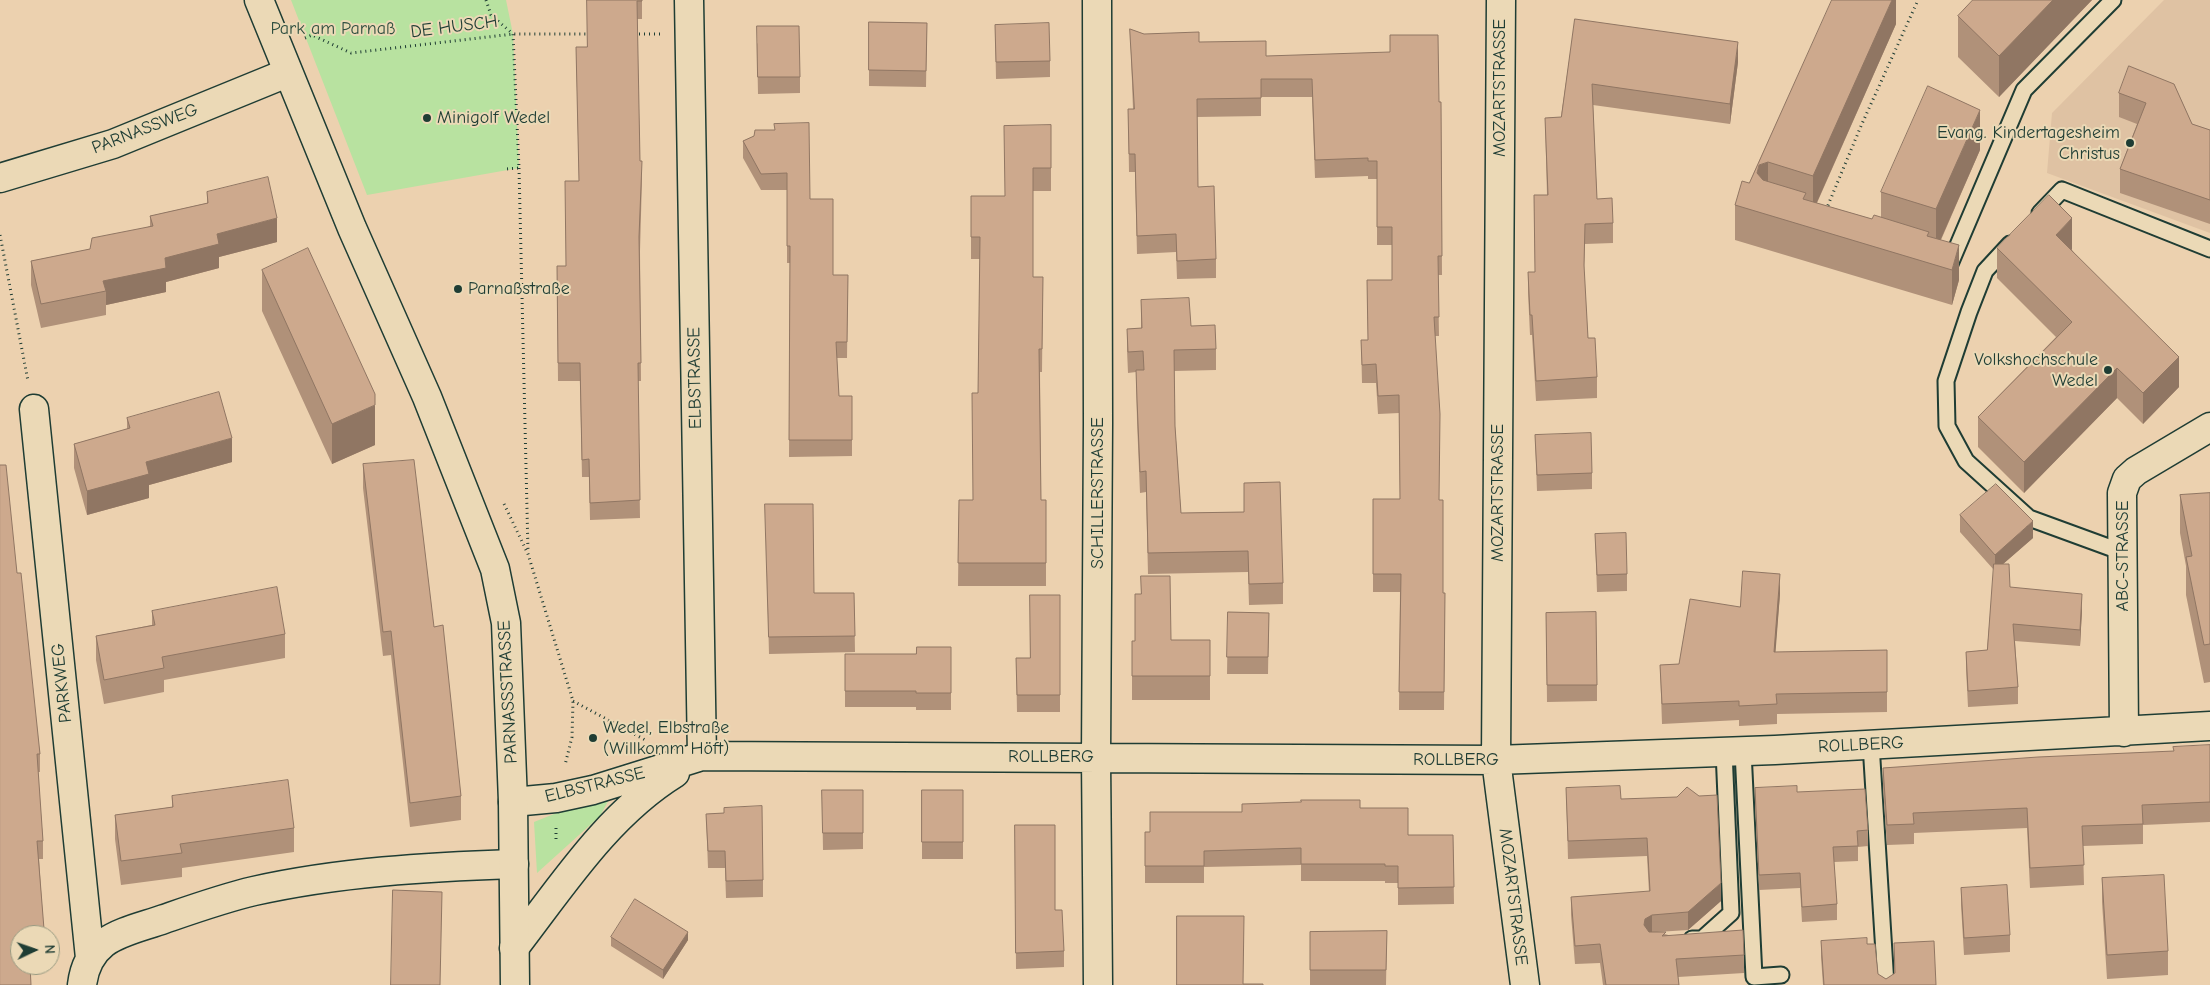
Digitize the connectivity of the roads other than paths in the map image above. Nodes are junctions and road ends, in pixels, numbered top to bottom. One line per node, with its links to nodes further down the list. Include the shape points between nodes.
1 (259, 0): 6 (street, PARNASSSTRASSE)
2 (689, 0): 17 (street, ELBSTRASSE)
3 (1097, 0): 18 (street, SCHILLERSTRASSE)
4 (1501, 0): 19 (street, MOZARTSTRASSE)
5 (2113, 0): 9 (lane, via 2024,90 1950,264)
6 (287, 73): 7 (street, PARNASSWEG, via 112,144); 20 (street, PARNASSSTRASSE, via 426,397 495,569 506,623)
7 (0, 178)
8 (2210, 249): 12 (lane, via 2062,190 1985,271 1946,381 1948,426 1966,461 2029,518)
9 (1932, 258)
10 (34, 409): 24 (street, PARKWEG)
11 (2210, 427): 12 (street, ABC-STRASSE, via 2136,470 2127,479 2122,493)
12 (2122, 552): 14 (street, ABC-STRASSE)
13 (2210, 726): 14 (street, ROLLBERG)
14 (2124, 732): 15 (street, ROLLBERG)
15 (1871, 744): 16 (street, ROLLBERG); 30 (lane)
16 (1734, 751): 19 (street, ROLLBERG); 22 (lane, via 1731,913 1702,939); 25 (lane, via 1754,977)
17 (702, 756): 18 (street, ROLLBERG); 20 (street, ELBSTRASSE, via 593,790); 23 (street, ELBSTRASSE, via 651,788 595,844 576,864)
18 (1096, 758): 19 (street, ROLLBERG); 28 (street, SCHILLERSTRASSE)
19 (1496, 760): 29 (street, MOZARTSTRASSE)
20 (513, 802): 21 (street)
21 (514, 864): 23 (street); 24 (street, via 343,875 253,891 121,934 104,942)
22 (1673, 941)
23 (514, 948): 27 (street)
24 (90, 958): 26 (street)
25 (1781, 975)
26 (82, 985)
27 (515, 985)
28 (1098, 985)
29 (1525, 985)
30 (1886, 985)

